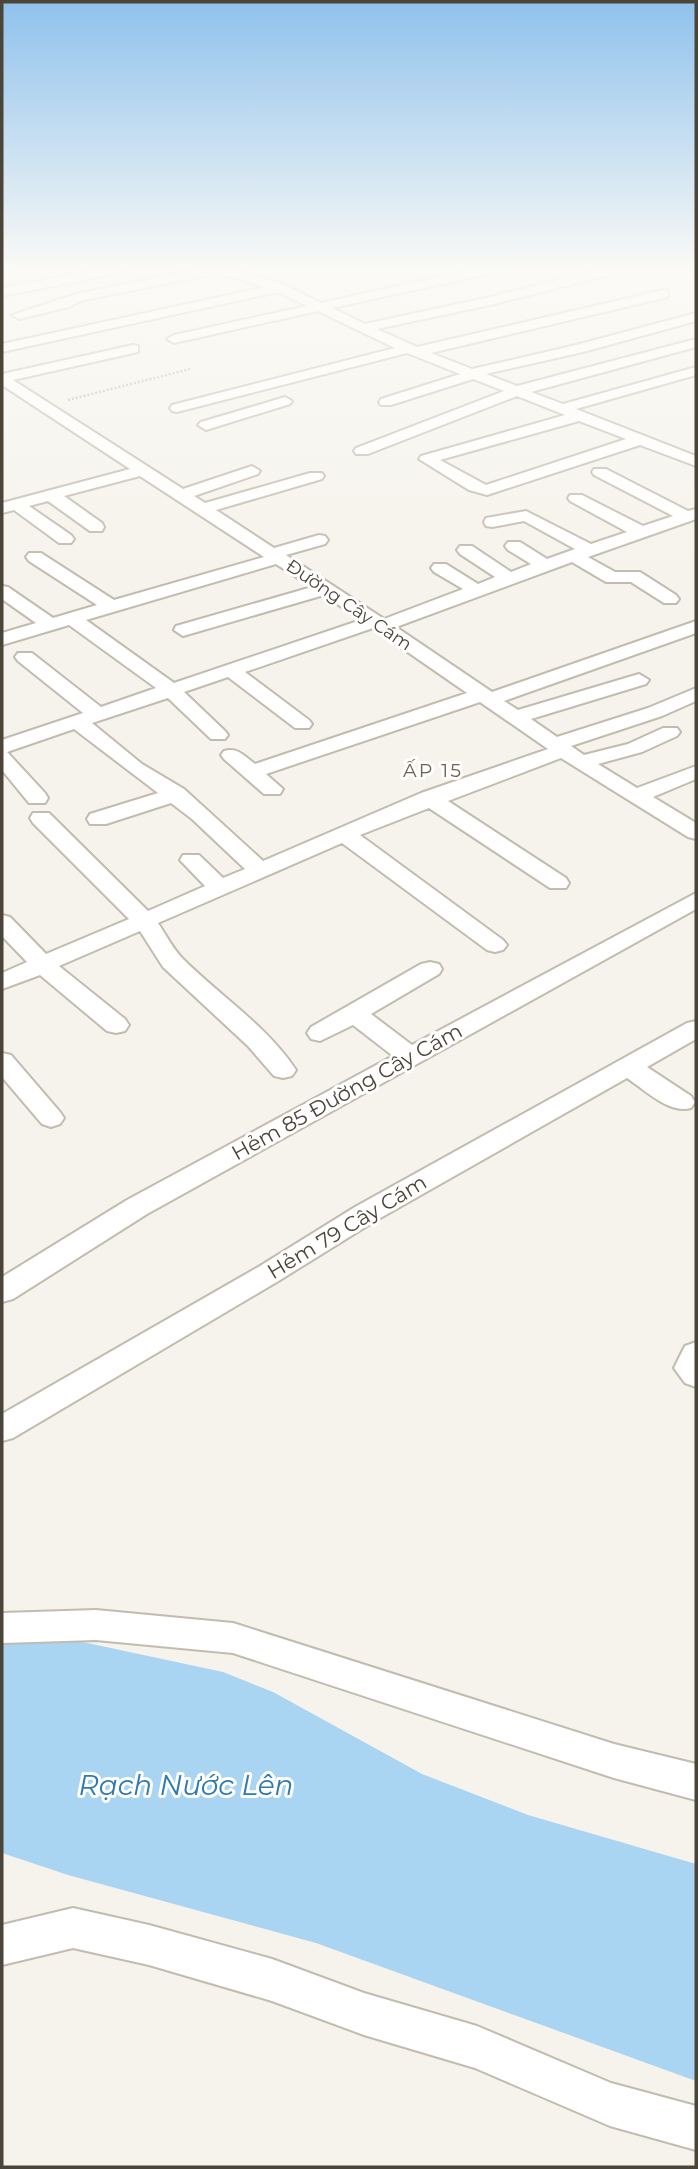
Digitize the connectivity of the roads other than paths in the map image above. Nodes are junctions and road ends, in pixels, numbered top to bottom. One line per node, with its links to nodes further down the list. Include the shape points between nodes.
1 (40, 370): 9 (street)
2 (327, 370): 11 (street)
3 (467, 370): 7 (street)
4 (486, 370): 7 (street)
5 (594, 370): 12 (street)
6 (696, 371): 8 (street)
7 (474, 373): 12 (street); 13 (street)
8 (678, 377): 10 (street); 15 (street)
9 (2, 379): 21 (street, Đường Cây Cám)
10 (696, 384)
11 (260, 386): 14 (street); 17 (street, via 285,401)
12 (520, 390): 15 (street); 19 (street)
13 (386, 402)
14 (177, 408)
15 (564, 408): 16 (street)
16 (582, 415): 18 (street); 18 (street, via 427,459 487,490)
17 (206, 425)
18 (640, 439): 20 (street)
19 (362, 450)
20 (695, 459)
21 (143, 470): 25 (street); 26 (street, Đường Cây Cám)
22 (251, 471): 26 (street)
23 (600, 472): 30 (street)
24 (316, 476): 29 (street)
25 (51, 495): 28 (street); 32 (street)
26 (181, 495): 29 (street, Đường Cây Cám)
27 (576, 498): 33 (street)
28 (9, 506): 34 (street)
29 (203, 509): 39 (street, Đường Cây Cám)
30 (692, 516): 33 (street)
31 (492, 522): 38 (street, via 526,516)
32 (96, 527)
33 (641, 533): 38 (street)
34 (65, 540)
35 (319, 540): 39 (street)
36 (514, 546): 41 (street)
37 (466, 550): 43 (street)
38 (582, 553): 41 (street); 47 (street, via 612,578 634,576)
39 (274, 556): 44 (street, Đường Cây Cám); 48 (street)
40 (35, 557): 48 (street)
41 (545, 565): 43 (street)
42 (440, 568): 46 (street)
43 (510, 579): 46 (street)
44 (326, 589): 50 (street, Đường Cây Cám); 53 (street)
45 (2, 591): 51 (street)
46 (478, 591): 50 (street)
47 (670, 599)
48 (112, 607): 49 (street)
49 (73, 619): 51 (street); 58 (street)
50 (377, 624): 56 (street); 60 (street, Đường Cây Cám)
51 (50, 625): 54 (street)
52 (696, 627): 60 (street)
53 (183, 631)
54 (2, 639)
55 (25, 657): 61 (street)
56 (230, 670): 58 (street); 64 (street)
57 (639, 680): 62 (street)
58 (171, 690): 61 (street); 66 (street)
59 (696, 694): 68 (street)
60 (485, 697): 62 (street, Đường Cây Cám); 71 (street)
61 (98, 715): 63 (street)
62 (516, 717): 68 (street, Đường Cây Cám)
63 (77, 722): 67 (street); 74 (street)
64 (302, 724)
65 (670, 732): 68 (street, via 635,748)
66 (218, 735)
67 (2, 747)
68 (567, 752): 75 (street, Đường Cây Cám); 76 (street)
69 (232, 755): 71 (street)
70 (2, 757): 85 (street, via 39,808)
71 (251, 772): 73 (street)
72 (696, 772): 75 (street)
73 (272, 789)
74 (176, 794): 77 (street); 81 (street)
75 (636, 796): 78 (street, Đường Cây Cám)
76 (429, 798): 79 (street); 82 (street)
77 (98, 819)
78 (695, 829)
79 (344, 834): 81 (street); 87 (street)
80 (191, 860): 83 (street)
81 (260, 870): 83 (street)
82 (558, 883)
83 (220, 888): 85 (street)
84 (696, 900): 95 (street, Hẻm 85 Đường Cây Cám)
85 (144, 920): 88 (street); 98 (street, via 172,962)
86 (2, 922): 88 (street)
87 (495, 945)
88 (42, 964): 90 (street); 92 (street)
89 (430, 969): 91 (street)
90 (2, 982)
91 (354, 1013): 94 (street); 95 (street)
92 (116, 1024)
93 (696, 1029): 97 (street, Hẻm 79 Cây Cám)
94 (320, 1033)
95 (411, 1057): 101 (street, Hẻm 85 Đường Cây Cám, via 138,1207)
96 (2, 1061): 100 (street)
97 (628, 1067): 99 (street); 104 (street, Hẻm 79 Cây Cám, via 365,1214)
98 (284, 1070)
99 (681, 1102)
100 (51, 1118)
101 (2, 1291)
102 (696, 1354): 103 (street, via 689,1368)
103 (696, 1375)
104 (2, 1429)
105 (2, 1628): 106 (street, via 96,1625 233,1638 614,1761)
106 (696, 1782)
107 (2, 1945): 108 (street, via 73,1928 149,1945 477,2047 610,2104)
108 (696, 2128)

